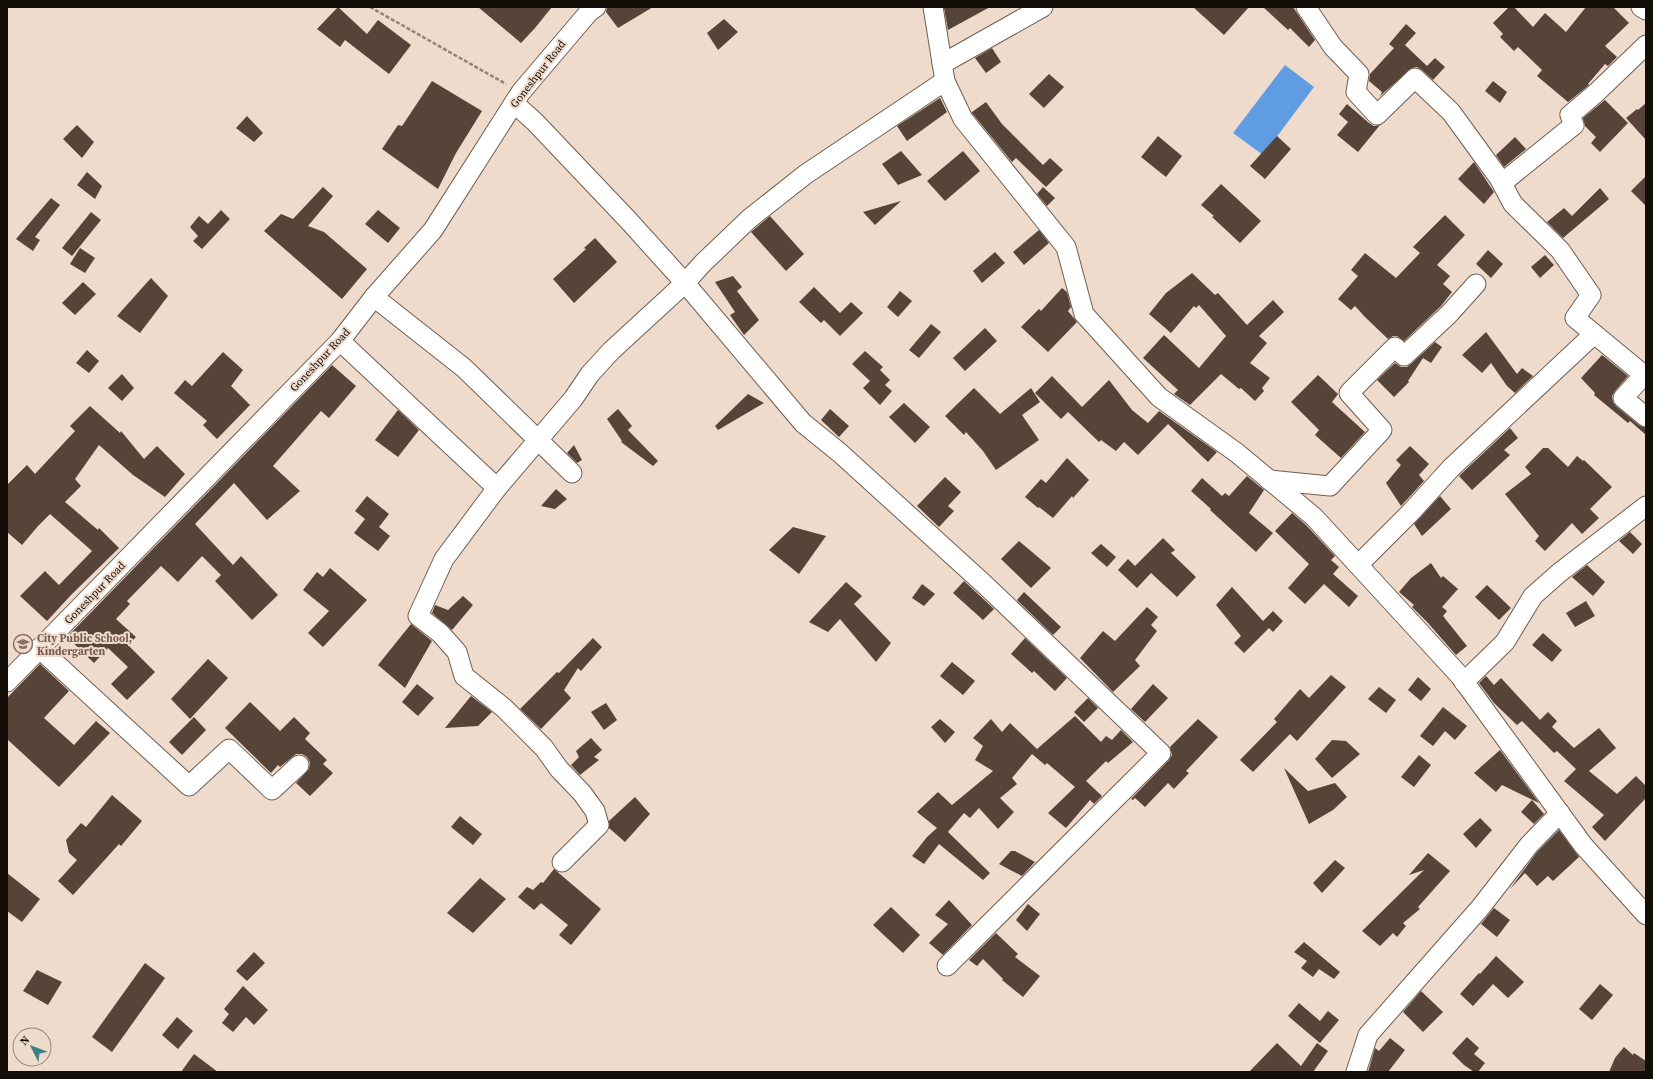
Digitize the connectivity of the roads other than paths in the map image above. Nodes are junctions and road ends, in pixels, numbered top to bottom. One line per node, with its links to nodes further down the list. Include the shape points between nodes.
1 (596, 7): 9 (street, Goneshpur Road, via 589,12)
2 (933, 7): 8 (street)
3 (1043, 7): 8 (street)
4 (1306, 7): 10 (street, via 1333,47 1359,74 1356,92 1377,115 1415,78 1451,112)
5 (1642, 7): 6 (street)
6 (1646, 10)
7 (1646, 45): 10 (street, via 1570,115 1574,125)
8 (944, 73): 11 (street, via 749,219); 19 (street, via 963,119 1066,247 1084,314 1159,397 1237,453)
9 (518, 98): 11 (street, via 535,122 630,221); 13 (street, Goneshpur Road, via 433,230)
10 (1502, 183): 14 (street, via 1513,204 1560,250 1591,295 1576,318)
11 (685, 283): 17 (street, via 611,351); 30 (street, via 803,423 840,453 978,579 1161,753)
12 (1476, 284): 19 (street, via 1449,314 1404,356 1395,347 1348,393 1382,430 1330,486)
13 (374, 297): 15 (street, Goneshpur Road); 17 (street, via 464,368)
14 (1594, 334): 16 (street, via 1644,374 1623,398); 22 (street, via 1451,468)
15 (340, 341): 20 (street); 23 (street, Goneshpur Road, via 56,634)
16 (1646, 417)
17 (538, 441): 18 (street); 20 (street)
18 (572, 473)
19 (1269, 480): 22 (street, via 1314,517)
20 (497, 488): 28 (street, via 444,559 418,616 440,633 457,652 464,676 504,708 544,748 558,769 582,793 595,811 598,825)
21 (1646, 506): 25 (street, via 1533,596 1505,642)
22 (1358, 564): 25 (street)
23 (39, 648): 24 (street, Goneshpur Road); 26 (street, via 189,786 228,748 272,790)
24 (7, 682)
25 (1464, 682): 27 (street)
26 (299, 765)
27 (1560, 813): 29 (street, via 1583,845); 31 (street, via 1529,845 1480,908 1368,1036)
28 (562, 862)
29 (1646, 915)
30 (947, 966)
31 (1356, 1072)

